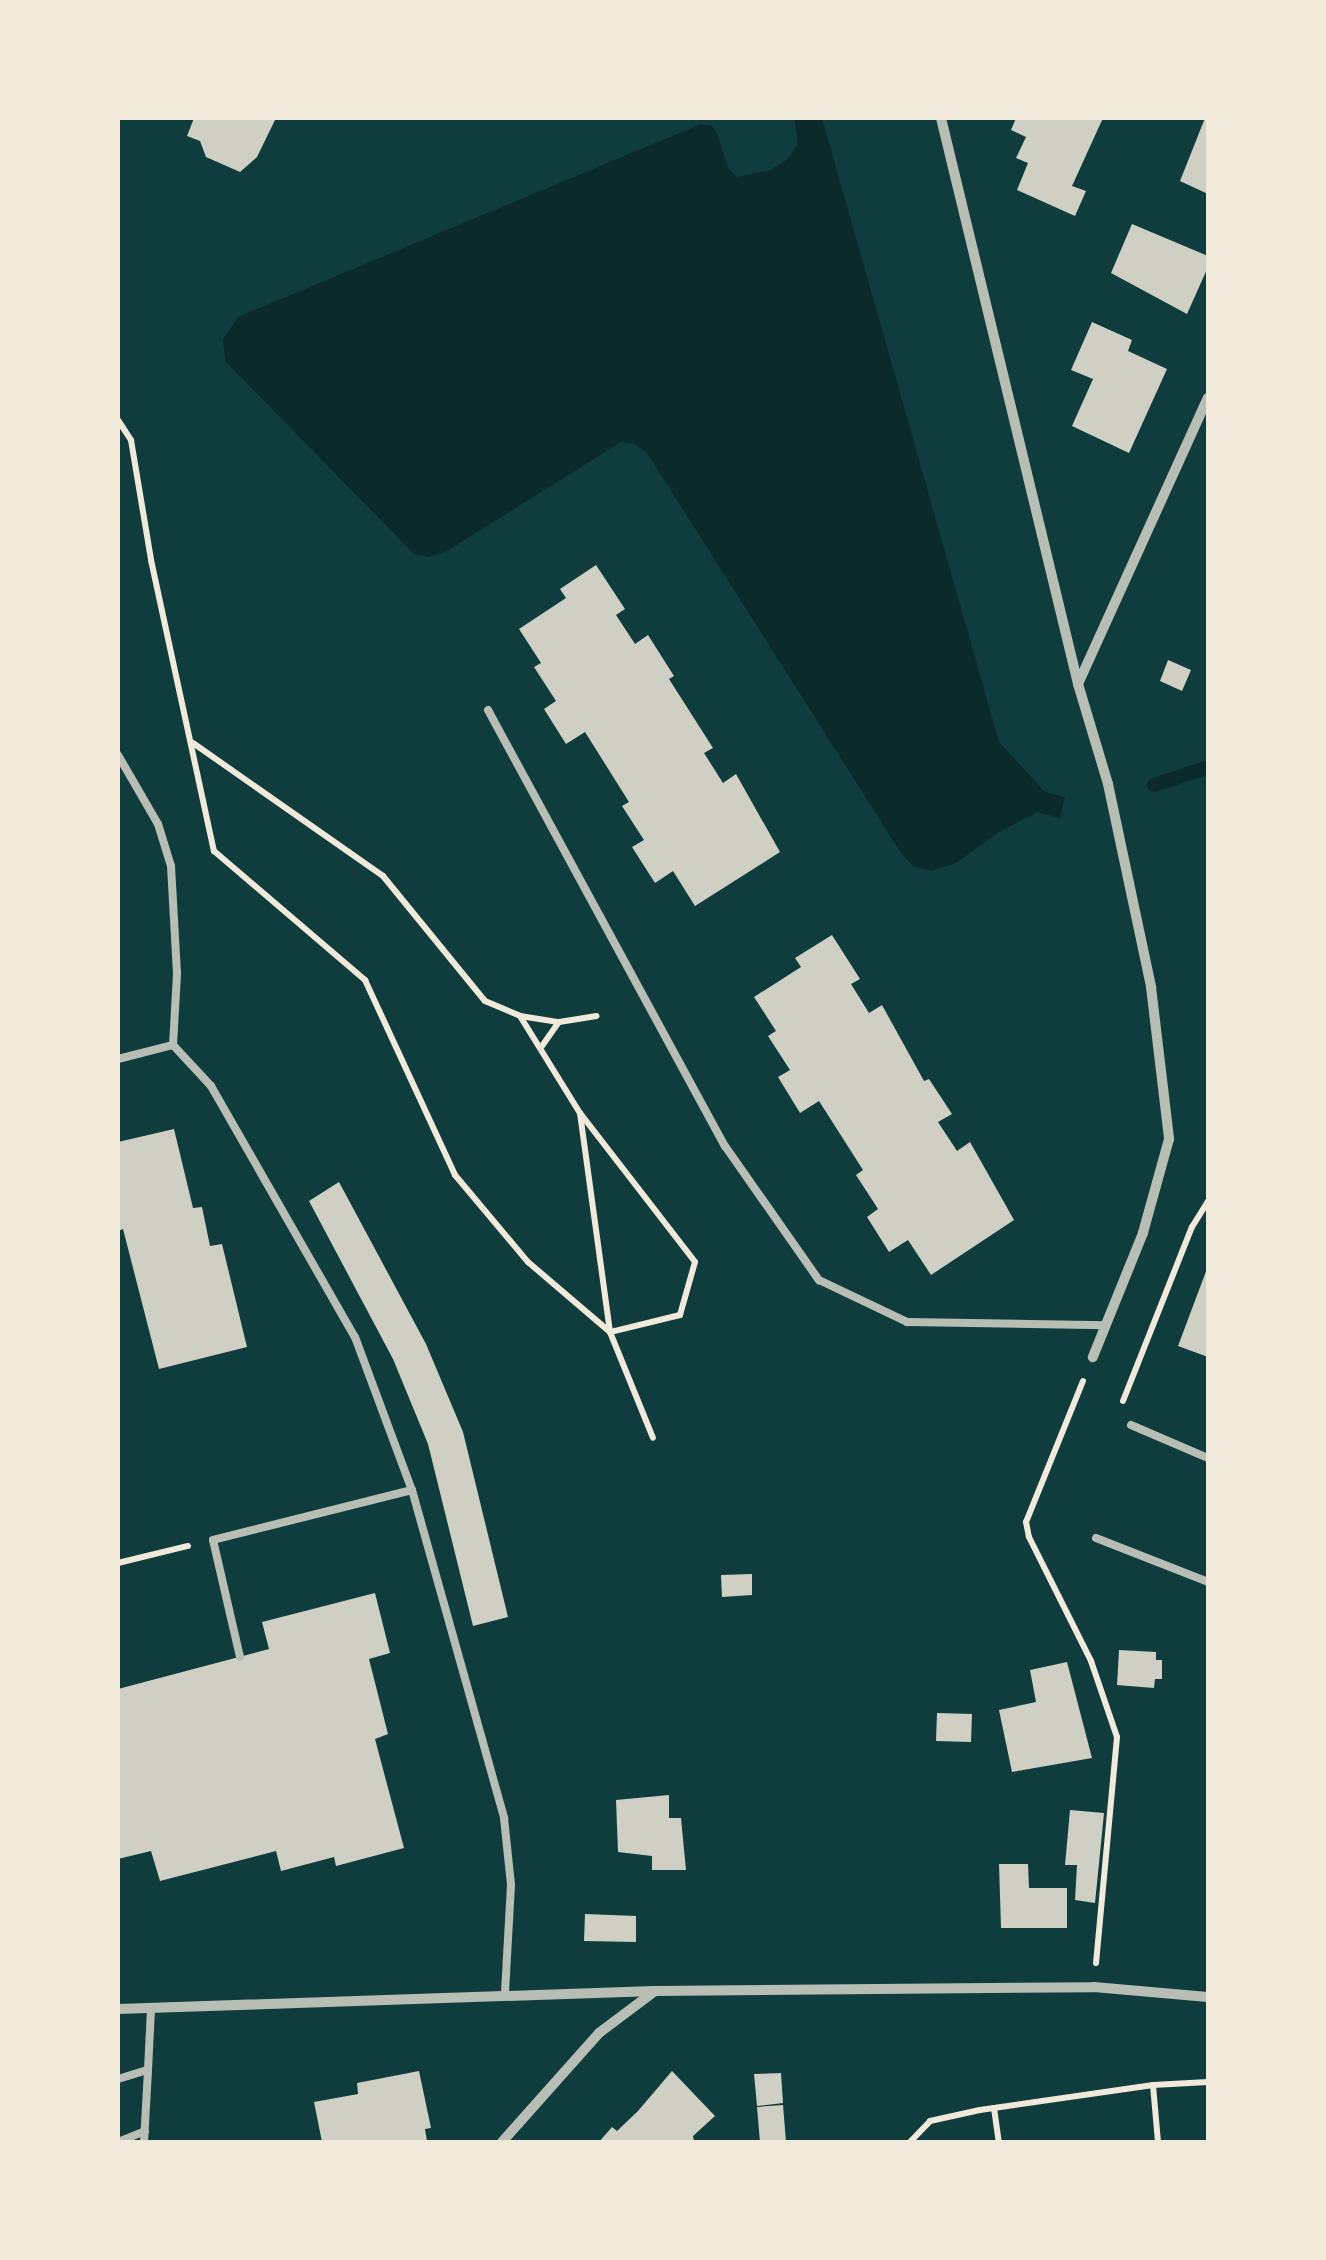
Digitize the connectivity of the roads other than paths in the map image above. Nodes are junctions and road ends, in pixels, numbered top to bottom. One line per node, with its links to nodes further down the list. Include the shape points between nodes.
1 (942, 118): 3 (street)
2 (1208, 398): 3 (street)
3 (1078, 684): 8 (street, via 1108,784 1151,987 1169,1139 1144,1233)
4 (488, 710): 8 (lane, via 726,1146 819,1280 908,1322)
5 (118, 755): 6 (lane, via 158,824 172,866)
6 (173, 1045): 7 (lane); 12 (lane, via 212,1086 355,1337)
7 (118, 1059)
8 (1106, 1325): 9 (street)
9 (1094, 1357)
10 (1131, 1425): 11 (lane)
11 (1208, 1458)
12 (412, 1490): 15 (lane, via 213,1540); 17 (lane, via 504,1818 510,1885)
13 (1096, 1538): 14 (lane)
14 (1208, 1582)
15 (240, 1658)
16 (655, 1991): 17 (street); 18 (street, via 1094,1987); 26 (street, via 599,2033)
17 (505, 1993): 19 (street)
18 (1208, 1997)
19 (151, 2008): 20 (street); 21 (lane)
20 (118, 2009)
21 (148, 2070): 22 (lane); 23 (lane)
22 (118, 2079)
23 (145, 2131): 24 (lane); 25 (lane)
24 (118, 2142)
25 (144, 2142)
26 (502, 2142)

